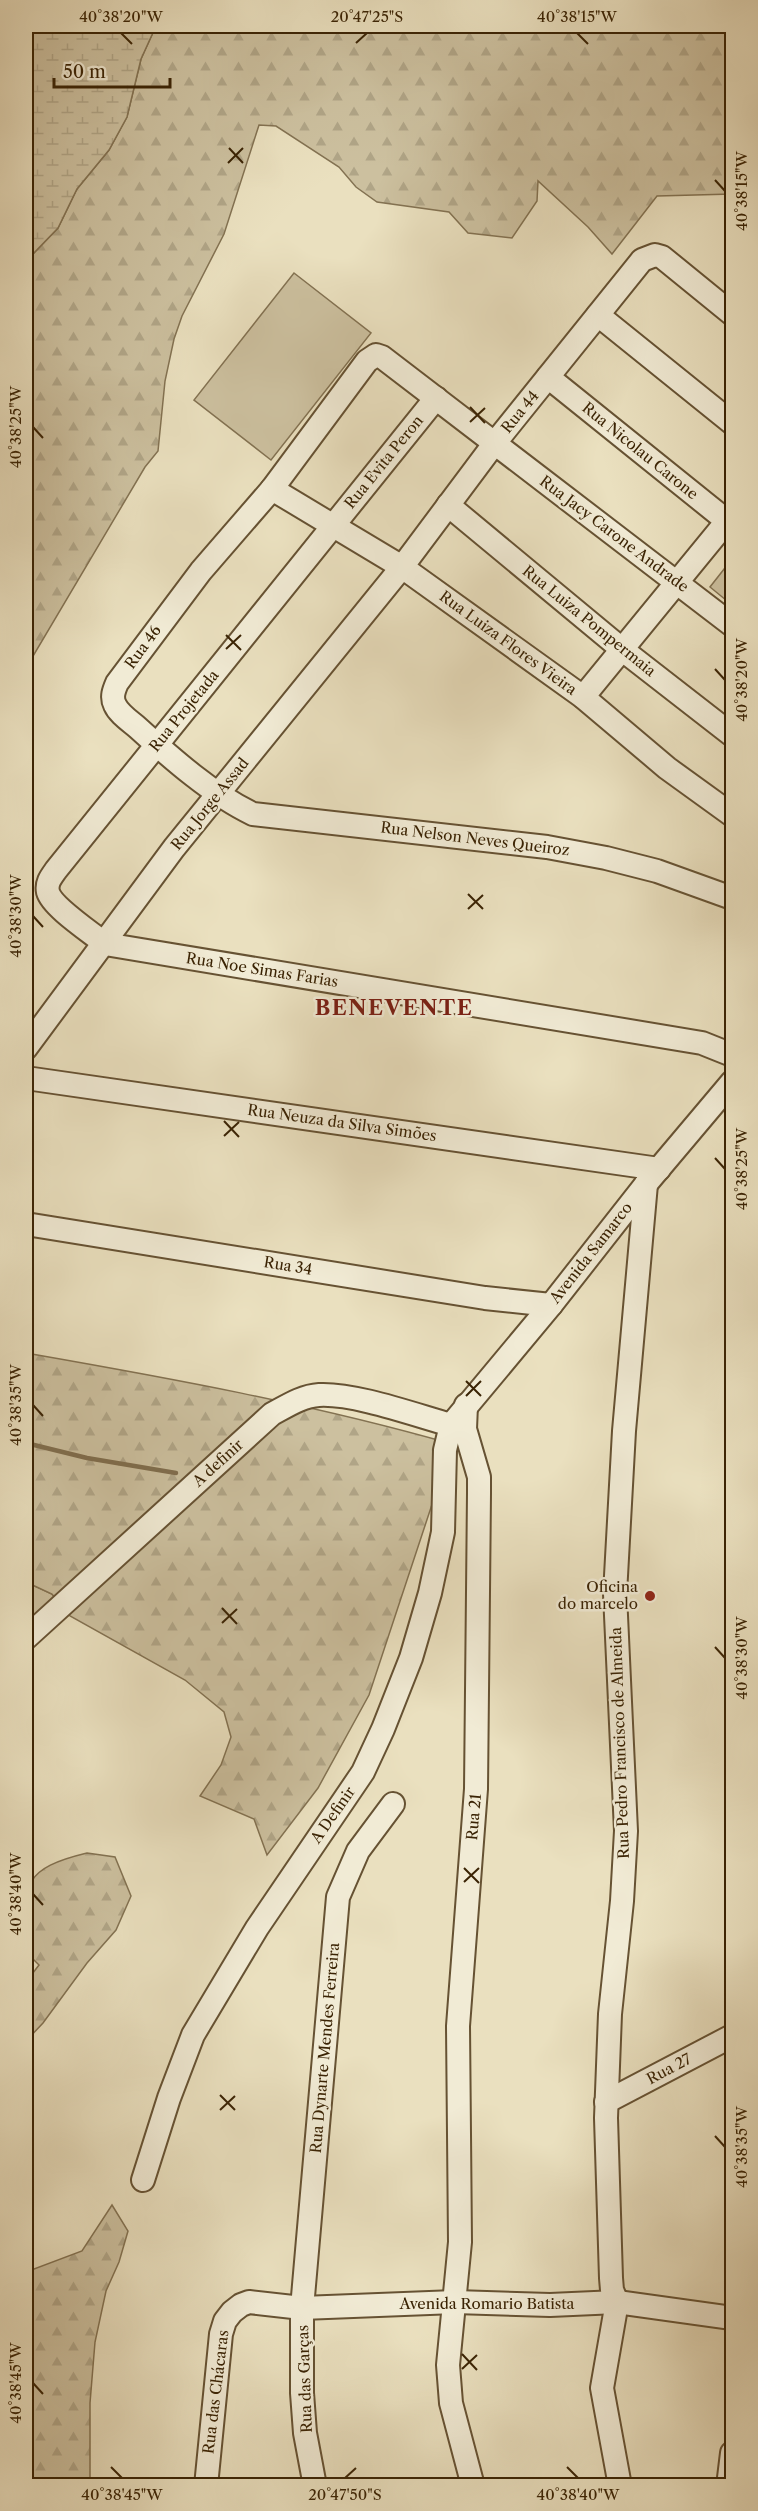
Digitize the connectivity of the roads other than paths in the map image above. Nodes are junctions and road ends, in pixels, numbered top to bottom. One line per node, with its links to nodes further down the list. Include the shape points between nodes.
1 (732, 314): 2 (street, Rua 44, via 655,255 642,260)
2 (598, 315): 3 (street, Rua 44); 5 (street)
3 (548, 376): 6 (street, Rua 44); 9 (street, Rua Nicolau Carone)
4 (436, 398): 6 (street, Rua Jacy Carone Andrade); 7 (street, Rua Jacy Carone Andrade, via 382,357 371,357); 10 (street, Rua Evita Peron)
5 (732, 423)
6 (494, 444): 8 (street, Rua 44); 12 (street, Rua Jacy Carone Andrade)
7 (272, 489): 10 (street, Rua Luiza Flores Vieira); 17 (street, Rua 46, via 194,580 112,693 121,713)
8 (448, 505): 11 (street, Rua 44); 14 (street, Rua Luiza Pompermaia)
9 (731, 520): 12 (street)
10 (333, 526): 11 (street, Rua Luiza Flores Vieira); 17 (street, Rua Projetada)
11 (402, 567): 15 (street, Rua Luiza Flores Vieira); 18 (street, Rua Jorge Assad)
12 (679, 583): 13 (street, Rua Jacy Carone Andrade); 14 (street)
13 (732, 625)
14 (624, 651): 15 (street); 16 (street, Rua Luiza Pompermaia)
15 (584, 697): 19 (street, Rua Luiza Flores Vieira, via 667,768)
16 (732, 735)
17 (157, 745): 18 (street, Rua 46); 21 (street, Rua Projetada, via 49,880 48,891 53,901)
18 (218, 793): 20 (street, Rua Nelson Neves Queiroz, via 242,809 266,816 548,847 606,858); 21 (street, Rua Jorge Assad)
19 (732, 815)
20 (732, 898)
21 (105, 944): 22 (street, Rua Jorge Assad); 23 (street, Rua Noe Simas Farias, via 702,1043)
22 (26, 1048)
23 (732, 1055)
24 (26, 1078): 26 (street, Rua Neuza da Silva Simões)
25 (730, 1093): 26 (street, Avenida Samarco)
26 (652, 1176): 28 (street, Avenida Samarco); 34 (street, Rua Pedro Francisco de Almeida, via 624,1431 615,1594 626,1831)
27 (26, 1224): 28 (street, Rua 34, via 485,1298)
28 (551, 1305): 29 (street, Avenida Samarco)
29 (466, 1405): 30 (street, Avenida Samarco); 36 (street, Rua 21, via 465,1430 479,1485 477,1778 458,2026 461,2201)
30 (451, 1425): 31 (street, A definir, via 342,1396 318,1395 297,1400 272,1414); 35 (street, A Definir, via 445,1449 443,1532 411,1658 363,1772 257,1928 193,2035)
31 (26, 1638)
32 (393, 1804): 39 (street, Rua Dynarte Mendes Ferreira, via 358,1851 338,1897)
33 (732, 2036): 34 (street, Rua 27)
34 (606, 2102): 37 (street, Rua Pedro Francisco de Almeida, via 610,2278)
35 (143, 2180)
36 (455, 2302): 37 (street, Avenida Romario Batista); 39 (street, Avenida Romario Batista); 44 (street, Rua 21, via 448,2383)
37 (617, 2302): 40 (street, Avenida Romario Batista); 45 (street, via 602,2388)
38 (240, 2305): 39 (street, Avenida Romario Batista, via 249,2302); 42 (street, Rua das Chácaras, via 225,2321 221,2334)
39 (302, 2308): 43 (street, Rua das Garças, via 304,2413)
40 (732, 2318)
41 (732, 2453): 46 (street)
42 (206, 2486)
43 (315, 2486)
44 (473, 2486)
45 (620, 2486)
46 (728, 2486)

